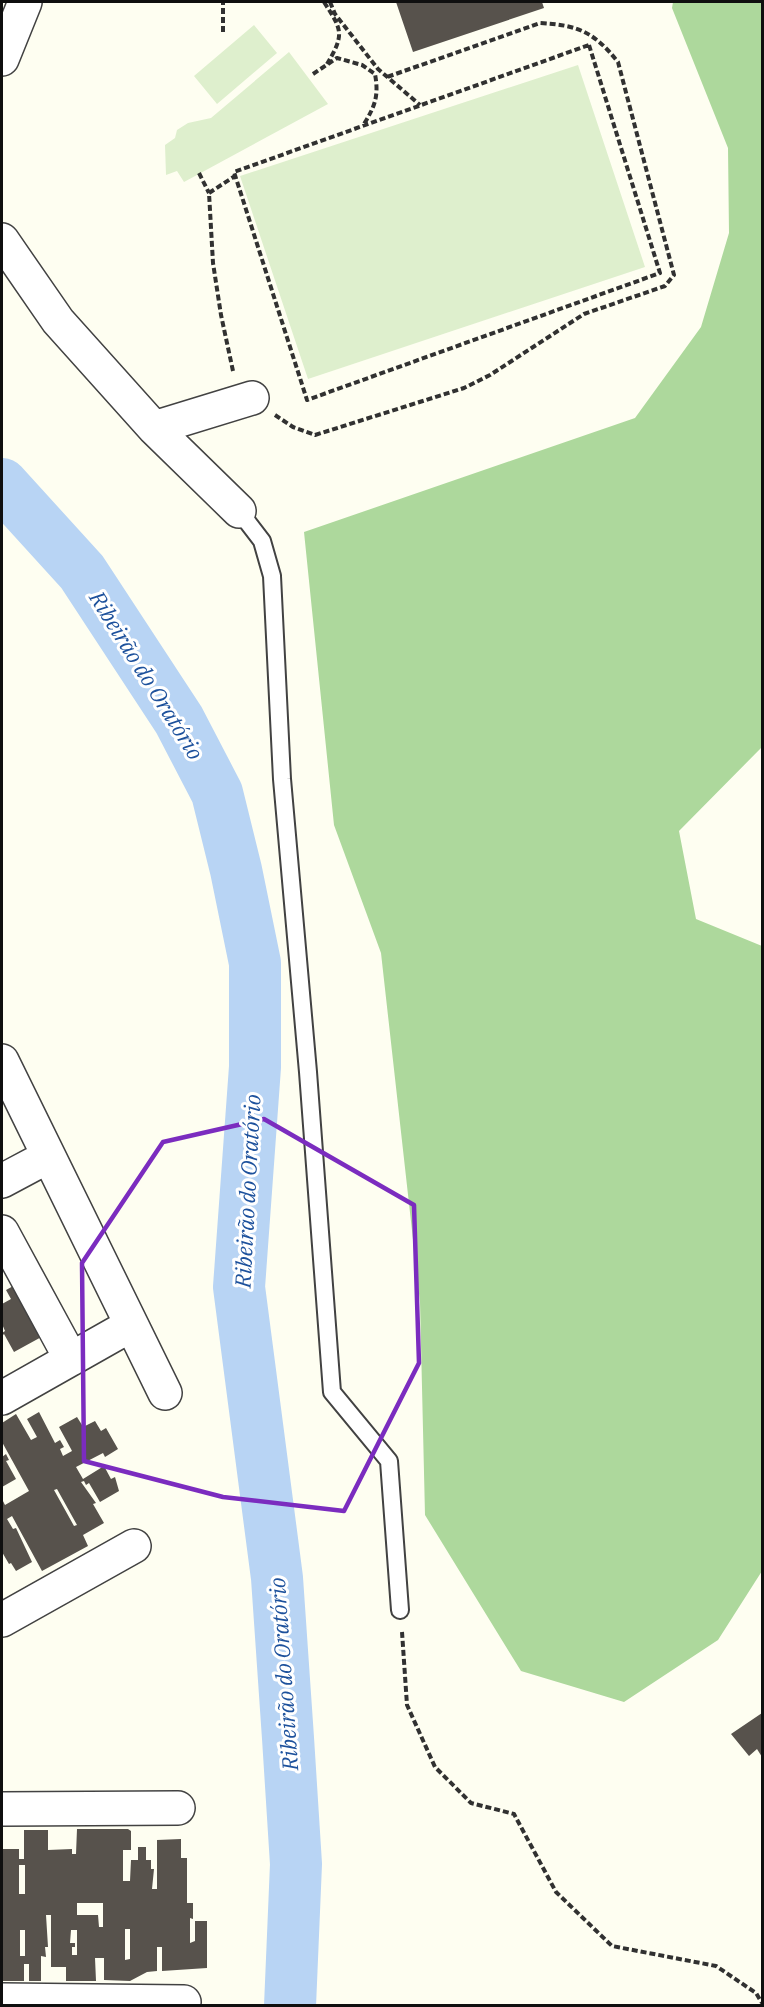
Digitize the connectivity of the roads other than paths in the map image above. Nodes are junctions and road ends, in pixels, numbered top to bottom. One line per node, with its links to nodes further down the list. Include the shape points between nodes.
1 (25, 2): 2 (street)
2 (2, 59)
3 (2, 240): 5 (street, via 58,321)
4 (252, 398): 5 (street)
5 (154, 428): 6 (street)
6 (239, 511): 16 (lane, via 262,542 272,576 282,779 332,1392 389,1461)
7 (2, 1061): 8 (street)
8 (48, 1157): 9 (street); 11 (street)
9 (2, 1181)
10 (2, 1232): 12 (street)
11 (131, 1325): 12 (street); 13 (street)
12 (59, 1366): 14 (street)
13 (165, 1393)
14 (2, 1398)
15 (134, 1546): 17 (street)
16 (400, 1610)
17 (2, 1620)
18 (178, 1808): 19 (street)
19 (2, 1809)
20 (2, 2001): 21 (street)
21 (184, 2002)

